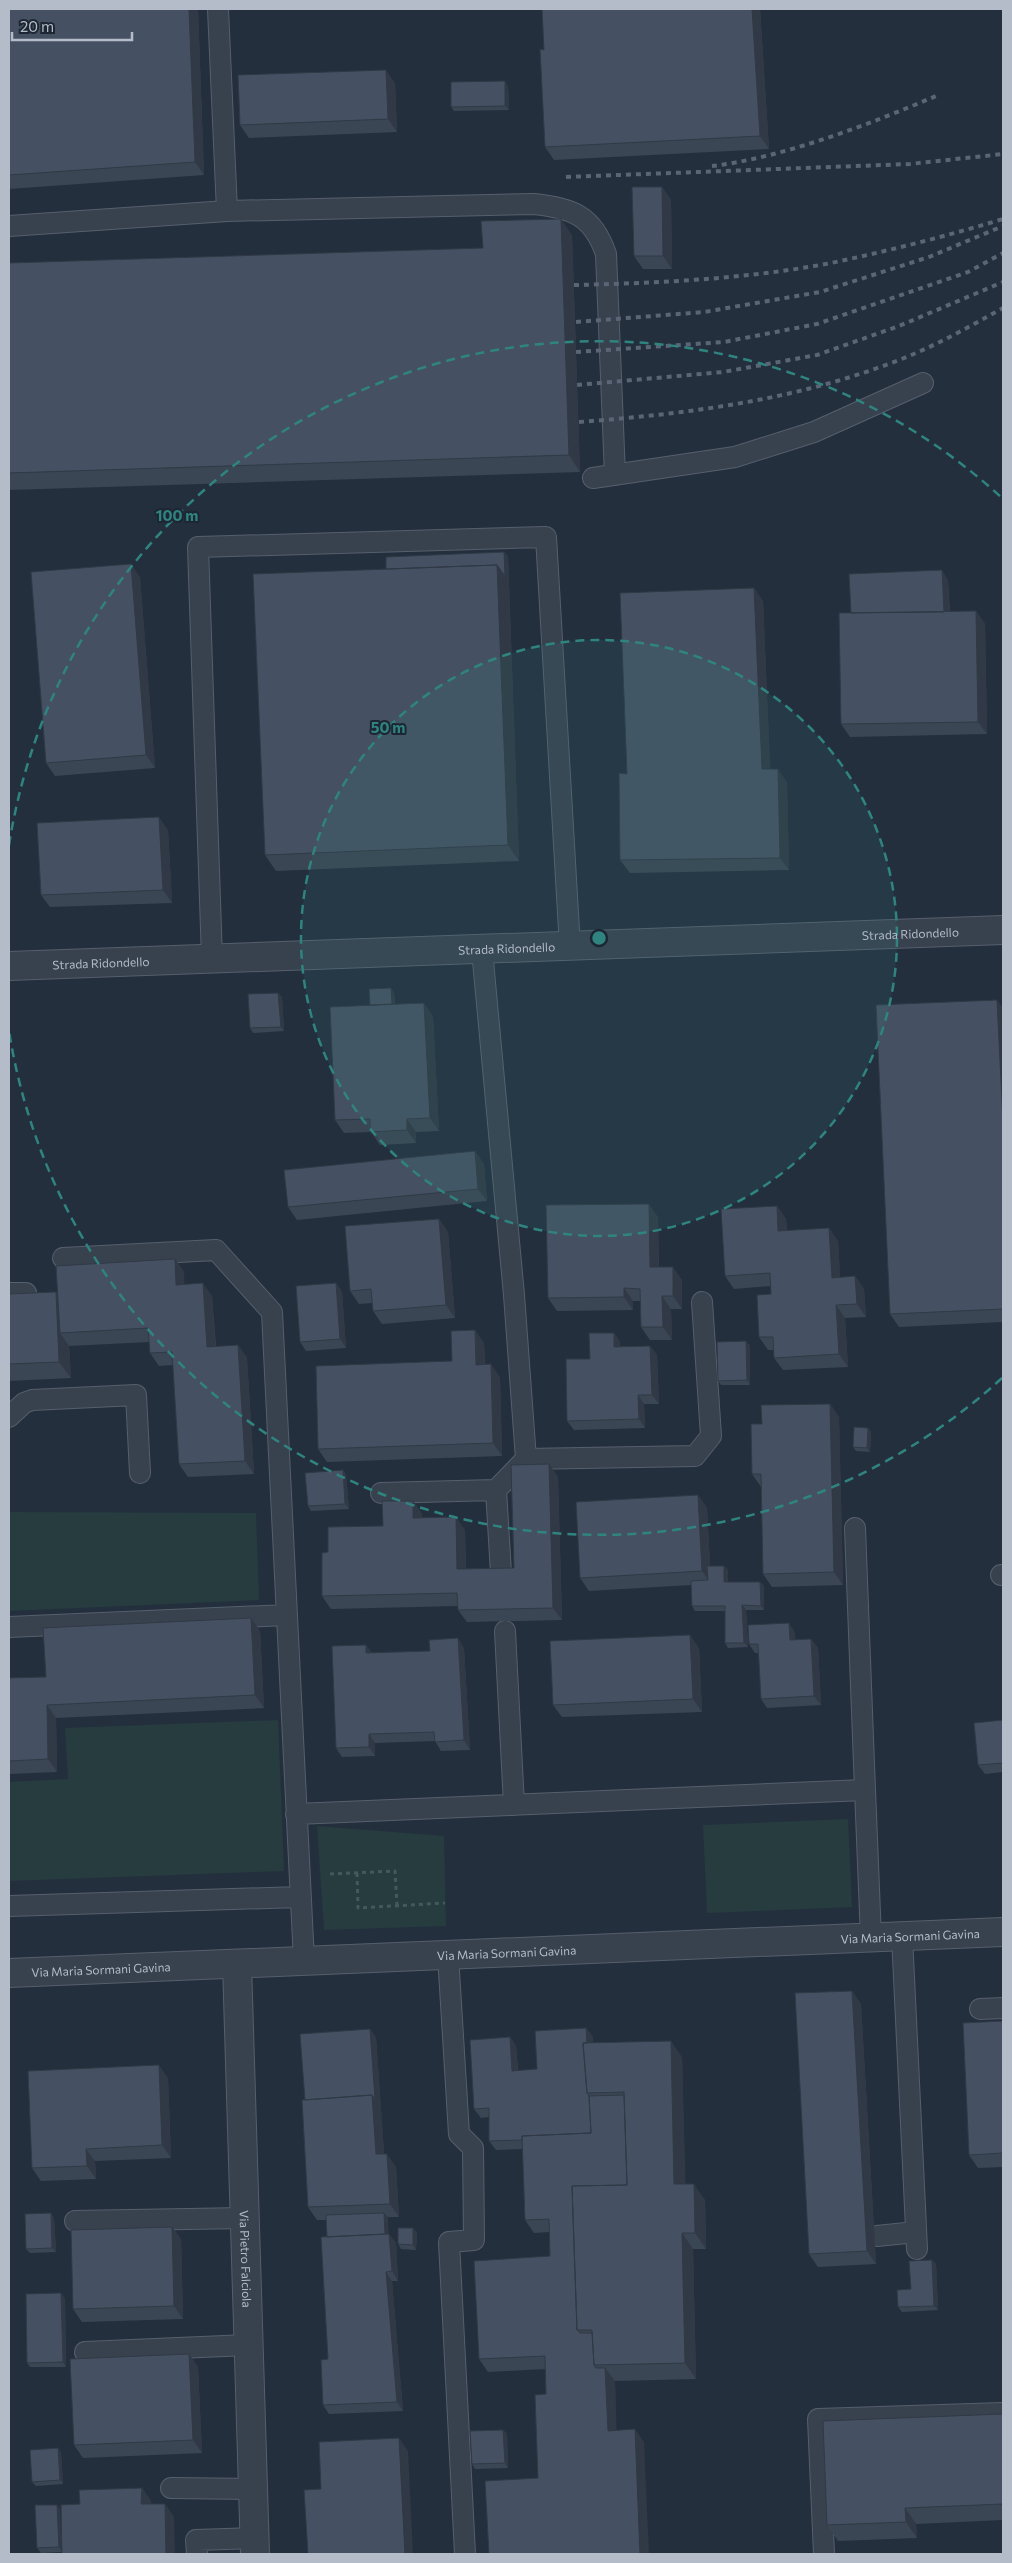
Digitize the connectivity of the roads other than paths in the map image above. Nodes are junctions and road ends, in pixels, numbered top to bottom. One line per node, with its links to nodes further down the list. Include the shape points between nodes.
1 (218, 9): 2 (lane)
2 (227, 211): 3 (lane); 5 (lane, via 534,204 574,212 591,224 606,254)
3 (9, 226)
4 (923, 383): 5 (lane, via 814,432 773,446 735,457)
5 (614, 475): 6 (lane)
6 (593, 478)
7 (1003, 930): 8 (street, Strada Ridondello)
8 (570, 947): 9 (street, Strada Ridondello); 10 (lane, via 546,537 198,547)
9 (482, 950): 10 (street, Strada Ridondello); 15 (lane)
10 (212, 959): 11 (street, Strada Ridondello)
11 (9, 966)
12 (63, 1258): 21 (lane, via 216,1250 272,1312)
13 (702, 1302): 15 (lane, via 711,1436 695,1456)
14 (9, 1417): 16 (lane, via 32,1400 136,1395)
15 (526, 1459): 17 (lane)
16 (140, 1473)
17 (496, 1490): 18 (lane); 20 (lane)
18 (381, 1493)
19 (856, 1528): 24 (lane)
20 (502, 1573)
21 (287, 1615): 22 (lane); 26 (lane)
22 (9, 1627)
23 (506, 1631): 25 (lane)
24 (865, 1790): 25 (lane); 31 (lane)
25 (514, 1805): 26 (lane)
26 (296, 1814): 27 (lane)
27 (300, 1897): 28 (lane); 33 (lane)
28 (9, 1906)
29 (1003, 1932): 30 (street, Via Maria Sormani Gavina)
30 (902, 1936): 31 (street, Via Maria Sormani Gavina); 40 (lane, via 916,2241)
31 (871, 1938): 32 (street, Via Maria Sormani Gavina)
32 (448, 1955): 33 (street, Via Maria Sormani Gavina); 48 (lane, via 459,2134 473,2148 474,2240 449,2242)
33 (304, 1961): 34 (street, Via Maria Sormani Gavina)
34 (237, 1964): 35 (street, Via Maria Sormani Gavina); 38 (street, Via Pietro Falciola)
35 (9, 1973)
36 (1003, 2008): 37 (lane)
37 (980, 2009)
38 (244, 2218): 39 (lane); 41 (street, Via Pietro Falciola)
39 (75, 2221)
40 (877, 2236)
41 (248, 2345): 42 (lane); 45 (street, Via Pietro Falciola)
42 (85, 2352)
43 (1003, 2413): 49 (lane, via 818,2419)
44 (171, 2488): 45 (lane)
45 (254, 2489): 46 (street, Via Pietro Falciola)
46 (255, 2546): 47 (lane, via 196,2540)
47 (197, 2554)
48 (465, 2554)
49 (824, 2554)

